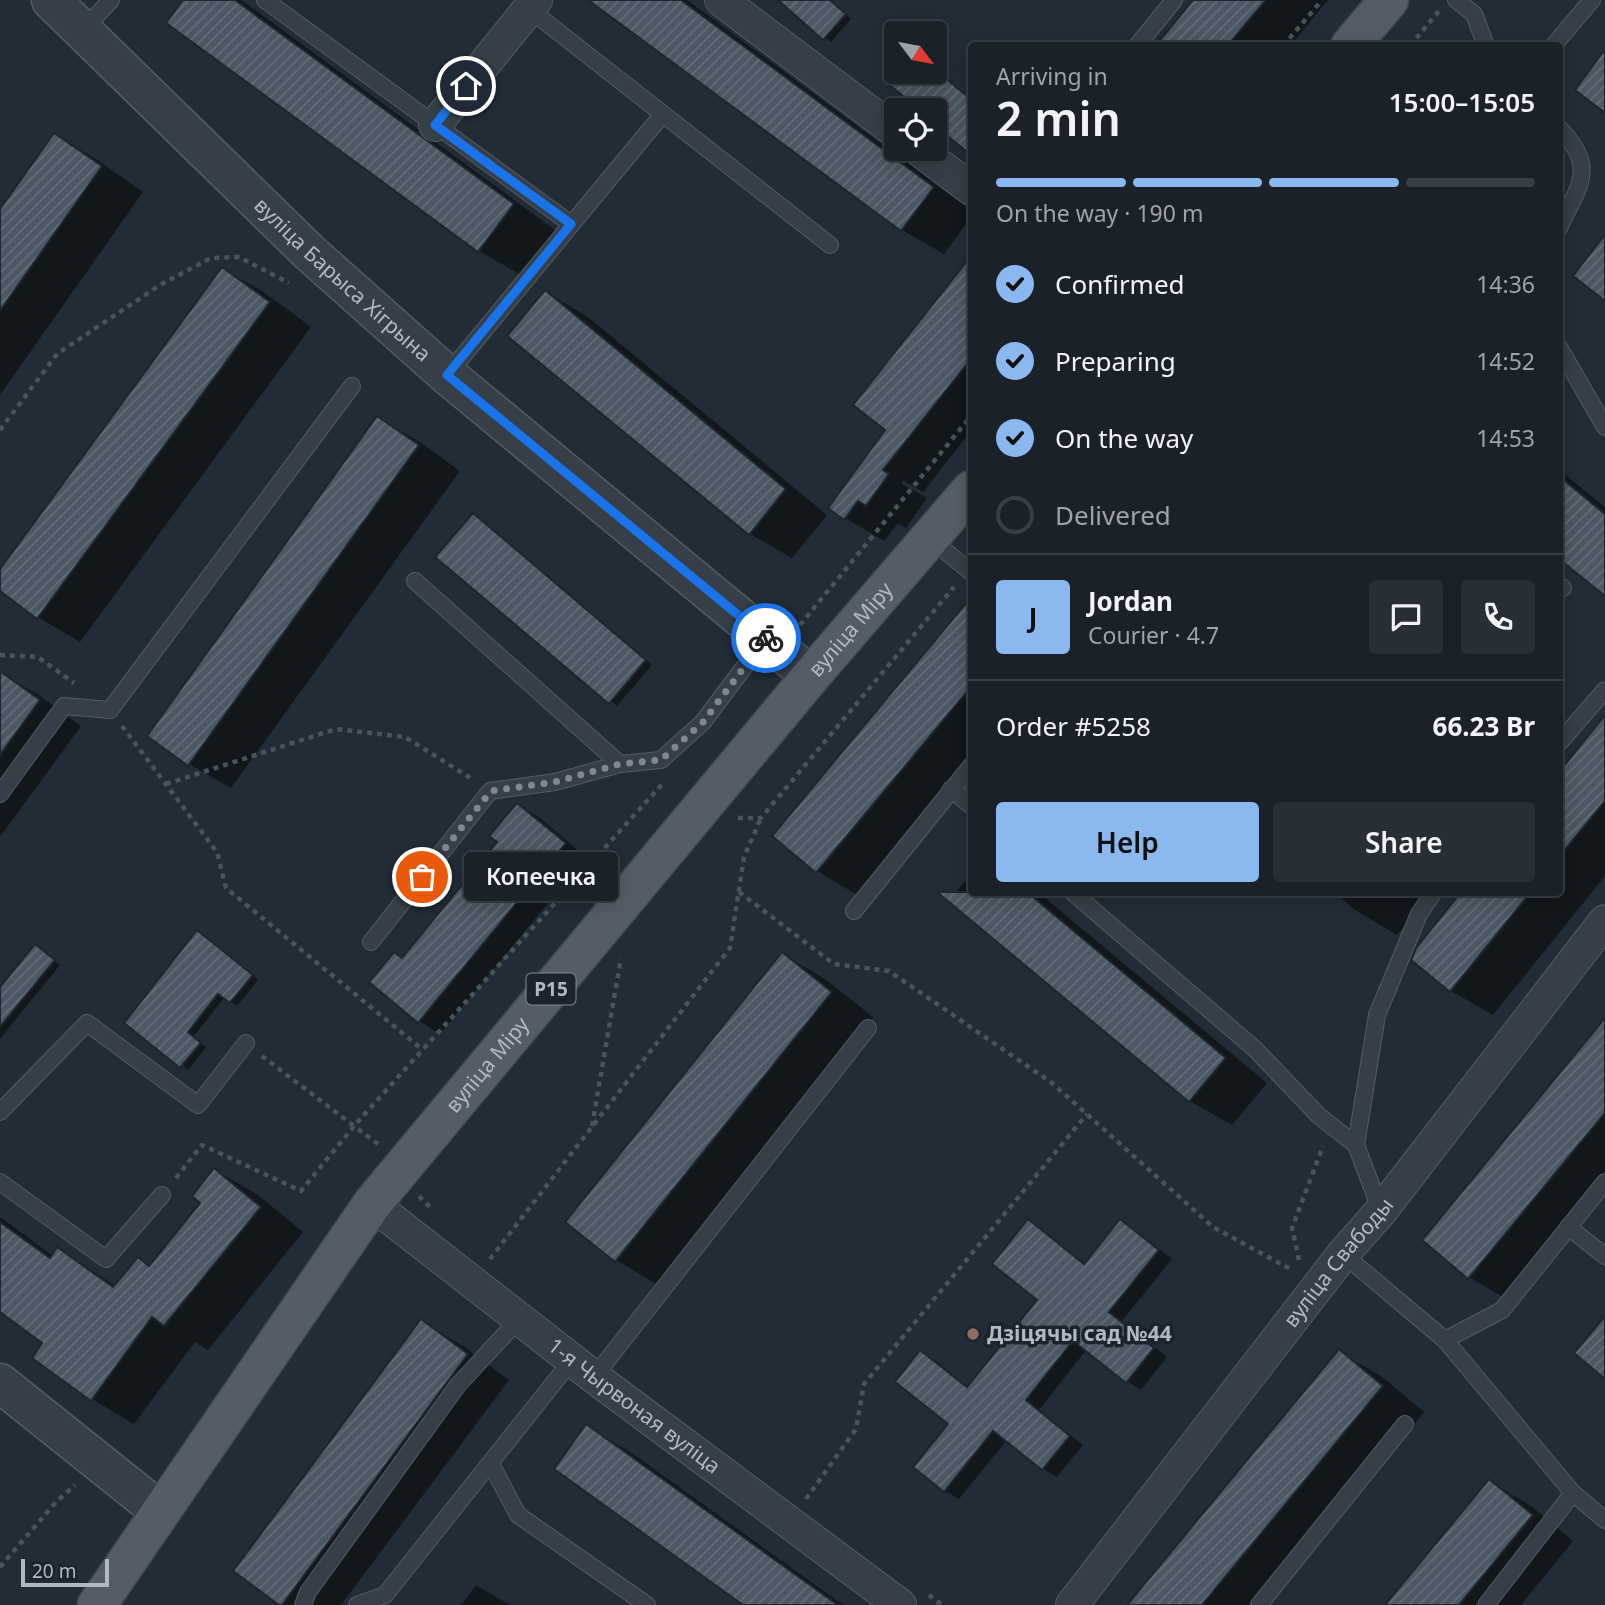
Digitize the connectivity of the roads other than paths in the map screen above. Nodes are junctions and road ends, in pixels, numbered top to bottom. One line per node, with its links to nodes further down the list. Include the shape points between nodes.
1 (51, 0): 10 (street, вуліца Барыса Хігрына)
2 (111, 0): 10 (lane)
3 (265, 0): 17 (lane)
4 (721, 0): 16 (street)
5 (1174, 0): 11 (lane)
6 (1389, 0): 12 (main road)
7 (1457, 0): 13 (lane, via 1474,14)
8 (1592, 0): 14 (lane)
9 (533, 5): 15 (lane); 17 (street)
10 (82, 31): 25 (street, вуліца Барыса Хігрына, via 310,253)
11 (1140, 42)
12 (1353, 42)
13 (1484, 42)
14 (1556, 42)
15 (662, 115): 22 (lane); 23 (lane)
16 (884, 123)
17 (435, 125): 22 (lane)
18 (1563, 132): 21 (lane, via 1581,159 1583,178)
19 (934, 161): 20 (street)
20 (968, 187)
21 (1563, 220)
22 (571, 224): 25 (lane)
23 (830, 245)
24 (1563, 354): 27 (lane)
25 (447, 375): 32 (street, вуліца Барыса Хігрына)
26 (352, 386): 39 (lane, via 110,710 64,706)
27 (1605, 427)
28 (968, 494): 29 (main road, вуліца Міру / Р15)
29 (930, 539): 30 (lane); 33 (main road, вуліца Міру / Р15)
30 (968, 569)
31 (415, 581): 36 (lane)
32 (783, 632): 33 (street, вуліца Барыса Хігрына); 36 (lane, via 703,722 661,760)
33 (811, 676): 54 (main road, вуліца Міру / Р15)
34 (1605, 690): 35 (lane)
35 (1563, 738)
36 (620, 764): 45 (lane, via 555,782 491,791)
37 (968, 769): 38 (lane)
38 (951, 789): 40 (lane); 43 (lane)
39 (0, 794)
40 (968, 803)
41 (1077, 896): 49 (lane, via 1255,1049 1319,1116)
42 (1431, 896): 49 (lane, via 1419,914 1377,1015)
43 (854, 911)
44 (1605, 921): 53 (street, вуліца Свабоды)
45 (371, 942)
46 (868, 1028): 60 (lane)
47 (246, 1043): 48 (lane, via 198,1105 87,1023)
48 (0, 1112)
49 (1356, 1145): 53 (lane)
50 (1605, 1181): 55 (lane)
51 (0, 1182): 52 (lane, via 106,1259)
52 (162, 1195)
53 (1381, 1211): 56 (street, вуліца Свабоды)
54 (385, 1215): 58 (street, 1-я Чырвоная вуліца); 65 (main road, вуліца Міру / Р15)
55 (1568, 1227): 57 (lane); 59 (lane, via 1502,1310)
56 (1343, 1254): 59 (lane); 73 (street, вуліца Свабоды)
57 (1605, 1256)
58 (519, 1319): 60 (street, 1-я Чырвоная вуліца); 69 (lane, via 458,1385)
59 (1445, 1340): 64 (lane)
60 (583, 1369): 63 (lane); 72 (street, 1-я Чырвоная вуліца)
61 (0, 1383): 65 (street)
62 (1405, 1424): 74 (lane)
63 (491, 1464): 67 (lane); 71 (lane, via 518,1515)
64 (1573, 1493): 66 (lane); 75 (lane)
65 (160, 1511): 68 (main road, вуліца Міру / Р15)
66 (1605, 1520)
67 (387, 1600): 70 (lane)
68 (97, 1605)
69 (303, 1605)
70 (357, 1605)
71 (647, 1605)
72 (900, 1605)
73 (1072, 1605)
74 (1259, 1605)
75 (1486, 1605)

